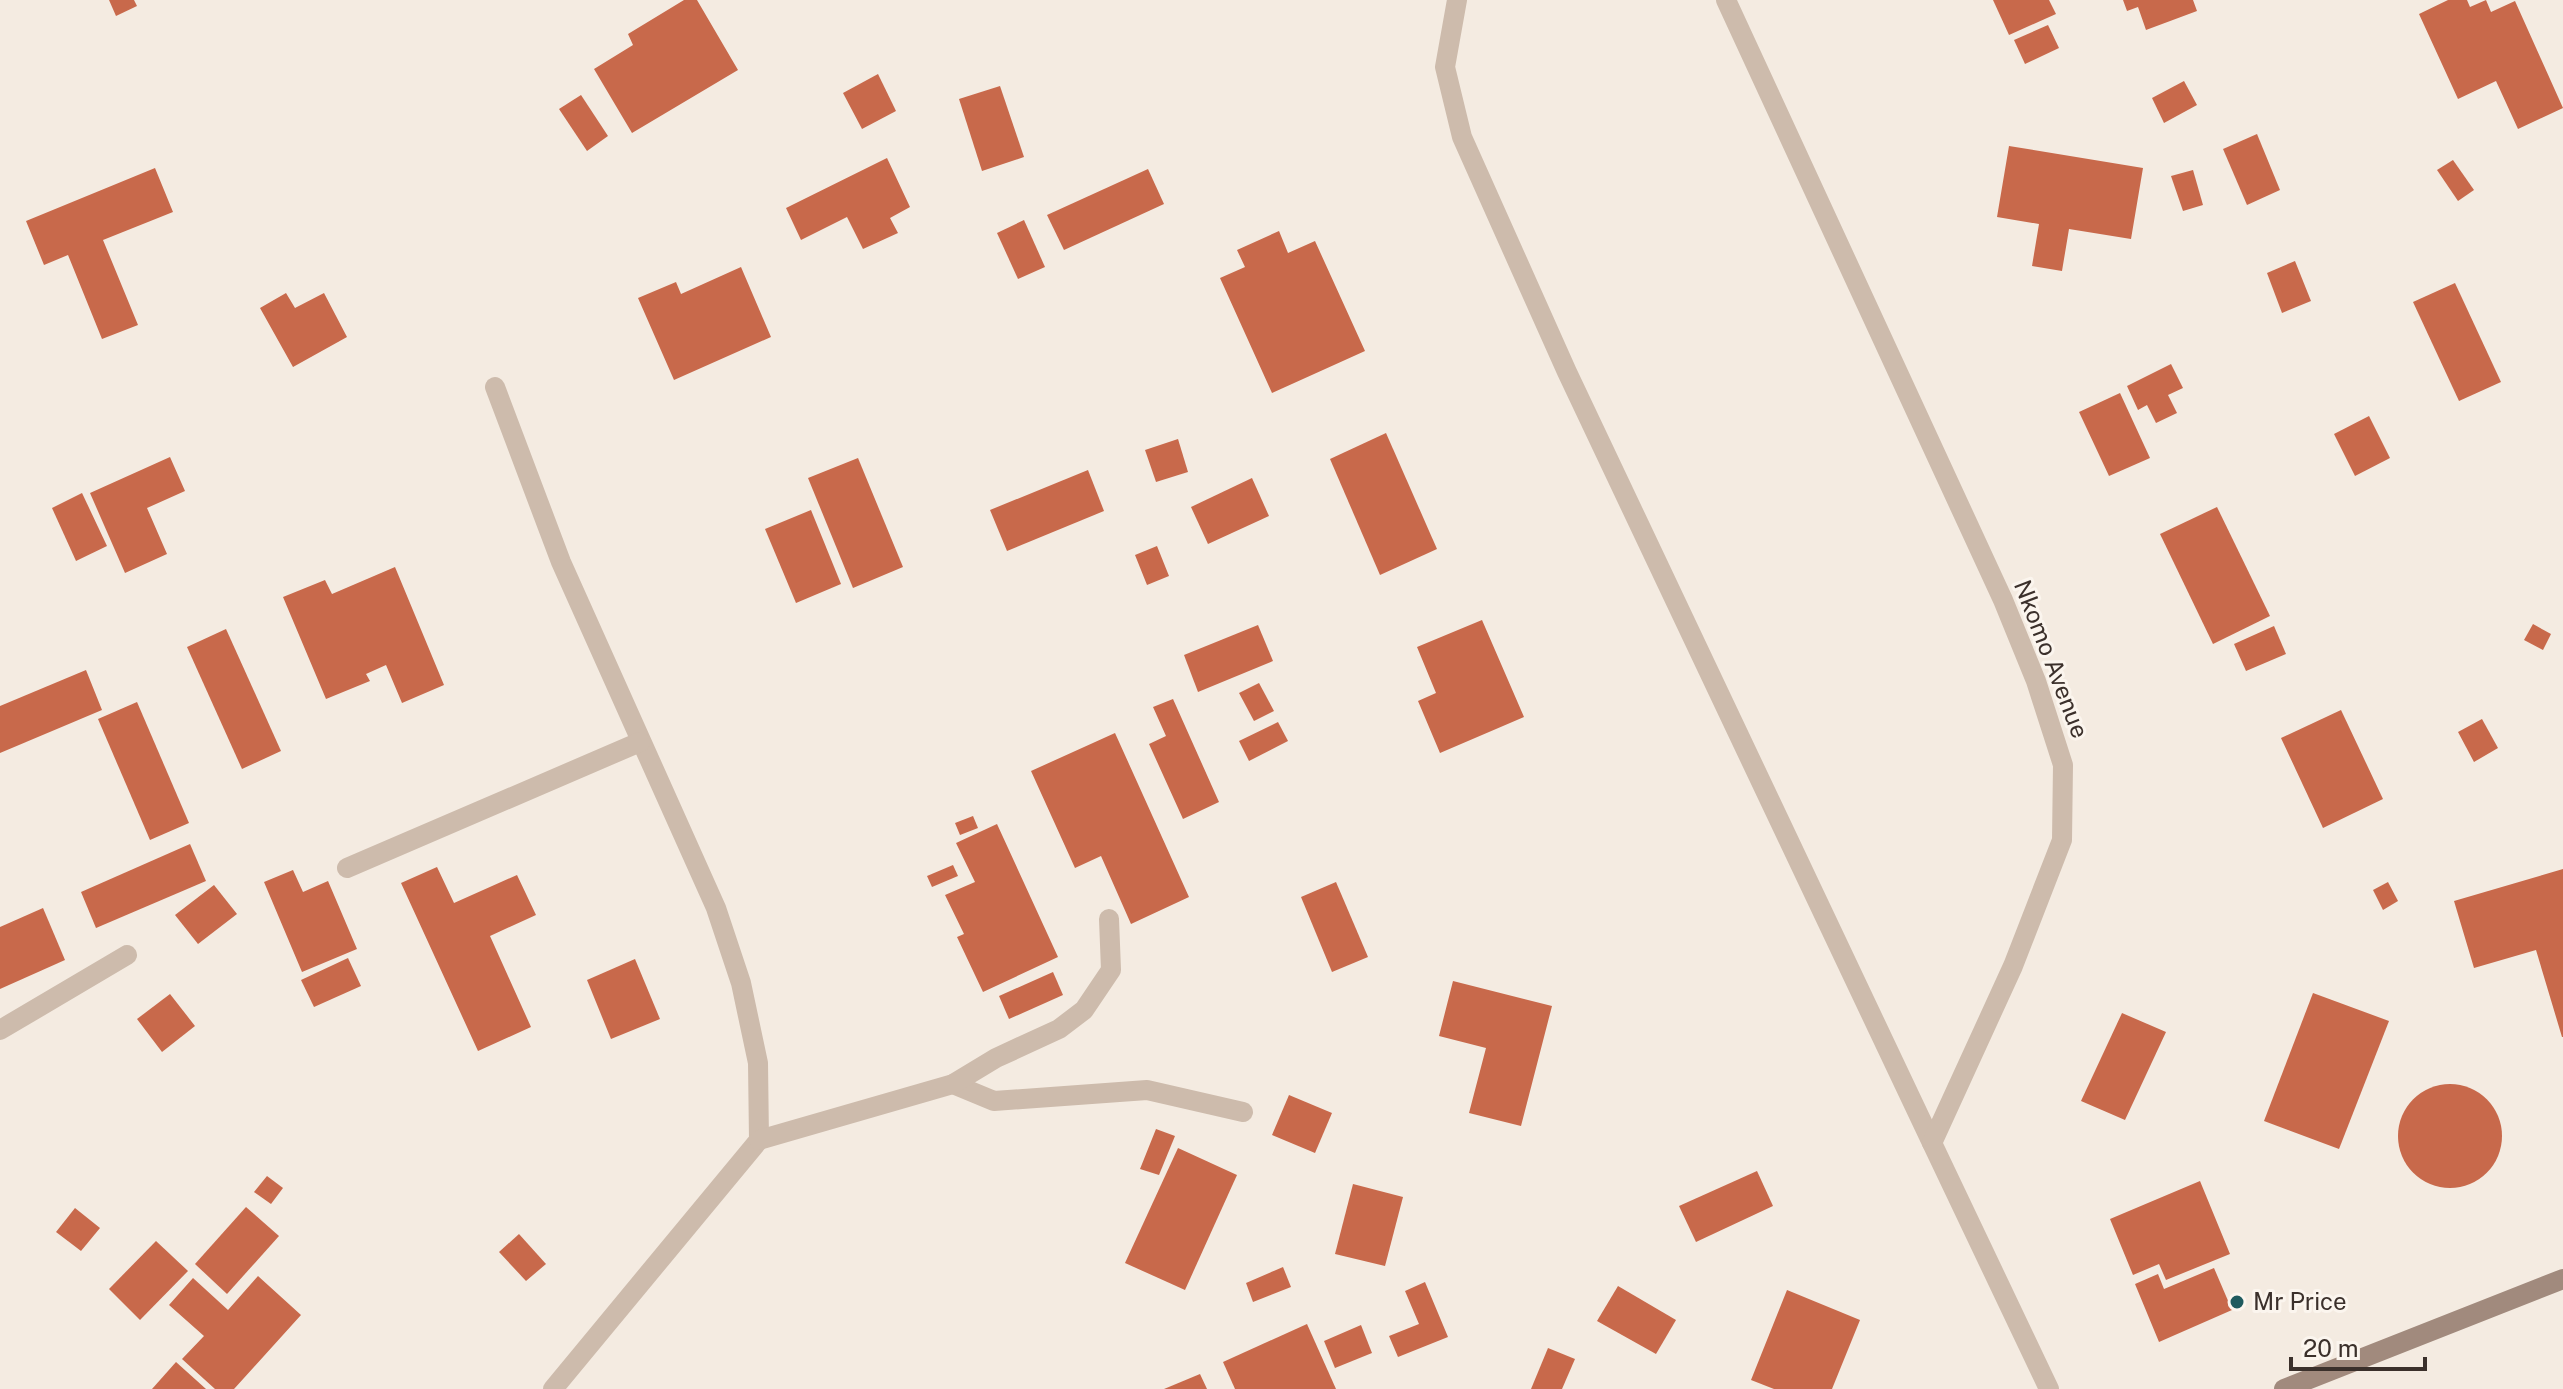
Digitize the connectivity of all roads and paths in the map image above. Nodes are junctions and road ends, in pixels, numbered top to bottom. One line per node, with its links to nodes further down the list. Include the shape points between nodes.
1 (1457, 0): 12 (street, via 1445,67 1462,137 1567,372)
2 (1726, 0): 12 (street, Nkomo Avenue, via 2003,600 2063,765 2062,840 2013,966)
3 (495, 387): 4 (street, via 561,562)
4 (640, 742): 5 (street); 11 (street, via 716,908 741,983 758,1063)
5 (347, 868)
6 (1109, 919): 9 (street, via 1111,970 1084,1010 1059,1029)
7 (127, 955): 8 (street)
8 (0, 1030)
9 (953, 1084): 10 (street, via 994,1101 1147,1090); 11 (street)
10 (1243, 1112)
11 (759, 1140): 14 (street)
12 (1932, 1143): 15 (street)
13 (2563, 1279): 16 (main road)
14 (553, 1389)
15 (2049, 1389)
16 (2284, 1389)

